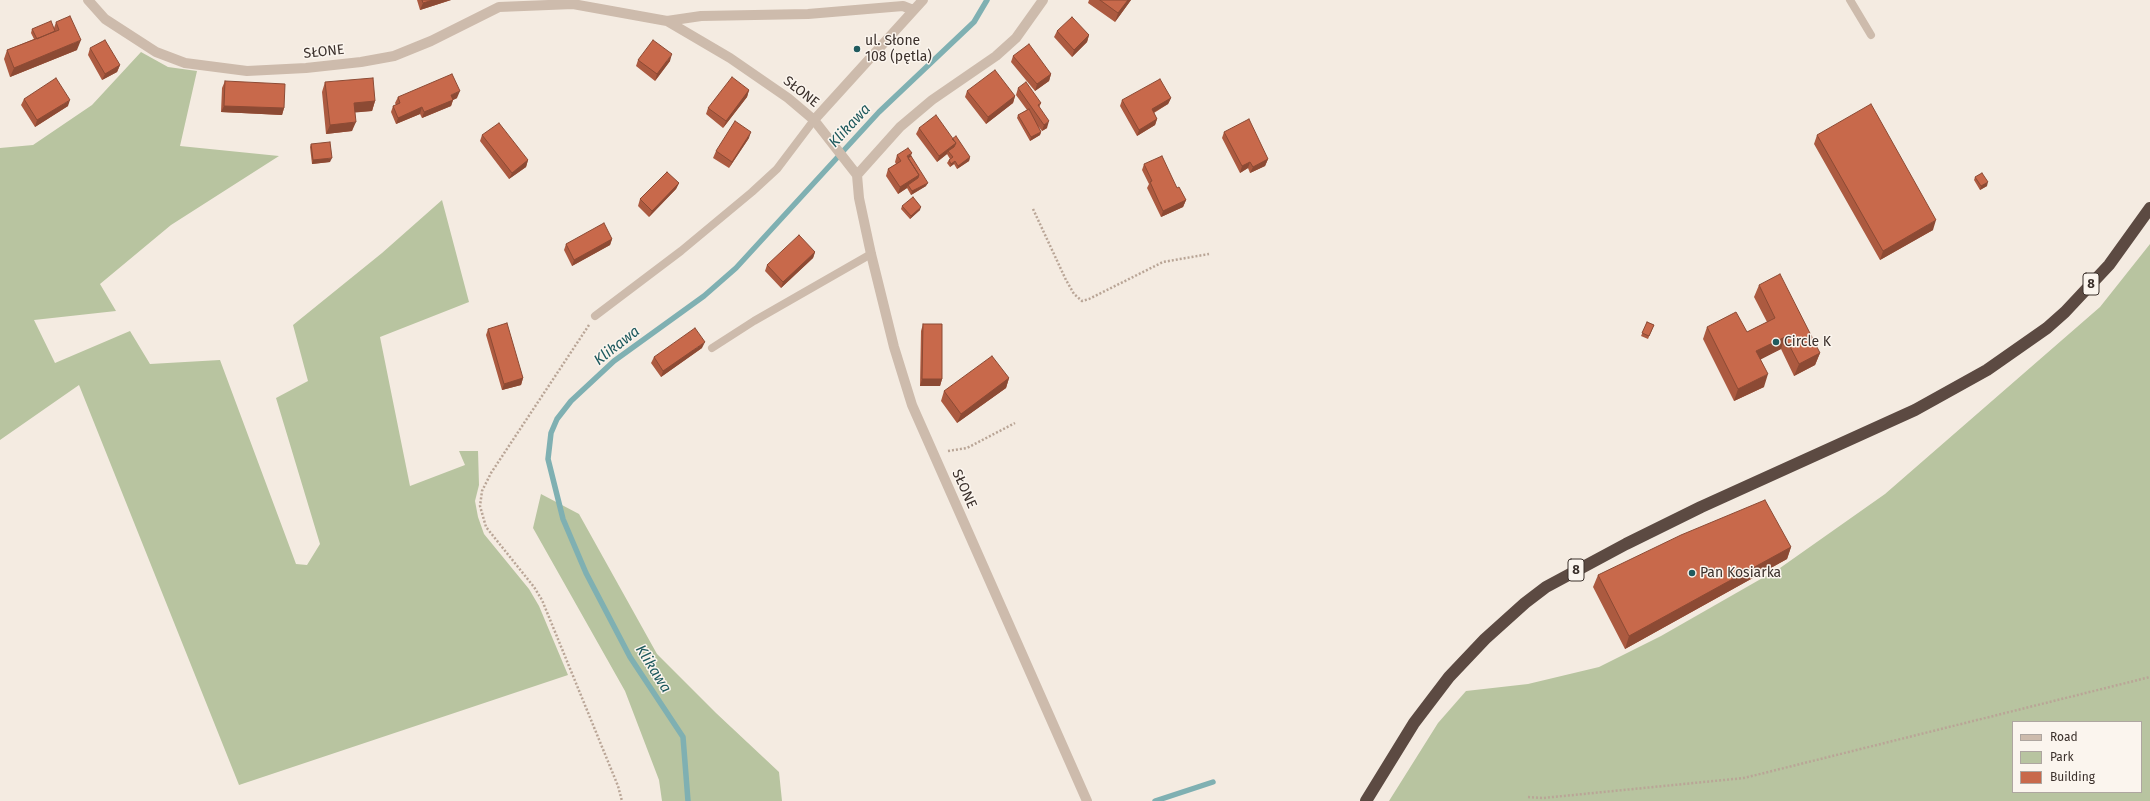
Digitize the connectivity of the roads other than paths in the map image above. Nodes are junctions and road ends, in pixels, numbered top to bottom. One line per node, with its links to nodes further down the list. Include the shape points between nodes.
1 (88, 0): 6 (street, SŁONE, via 105,19 156,52 186,62 247,71 306,68 394,56 431,41)
2 (923, 0): 7 (street, SŁONE)
3 (1043, 0): 11 (street, via 1016,38 996,56 932,100 900,127)
4 (1850, 0): 9 (lane)
5 (575, 2): 6 (street, SŁONE); 8 (street, SŁONE)
6 (498, 4)
7 (913, 10): 8 (street, SŁONE, via 903,6 808,14 701,16); 10 (street, SŁONE)
8 (667, 21): 10 (street, SŁONE, via 730,58 788,98)
9 (1871, 35)
10 (814, 120): 11 (street); 14 (lane, via 777,169 752,192 681,251)
11 (857, 175): 13 (street, SŁONE, via 859,198)
12 (2150, 208): 17 (highway, 8, via 2109,265 2065,312 2047,328 1987,370 1915,410 1700,507 1626,544 1546,587 1524,603 1468,656 1444,683 1414,723)
13 (871, 254): 15 (lane); 16 (street, SŁONE, via 894,347 912,405)
14 (595, 316)
15 (712, 348)
16 (1087, 801)
17 (1366, 801)

